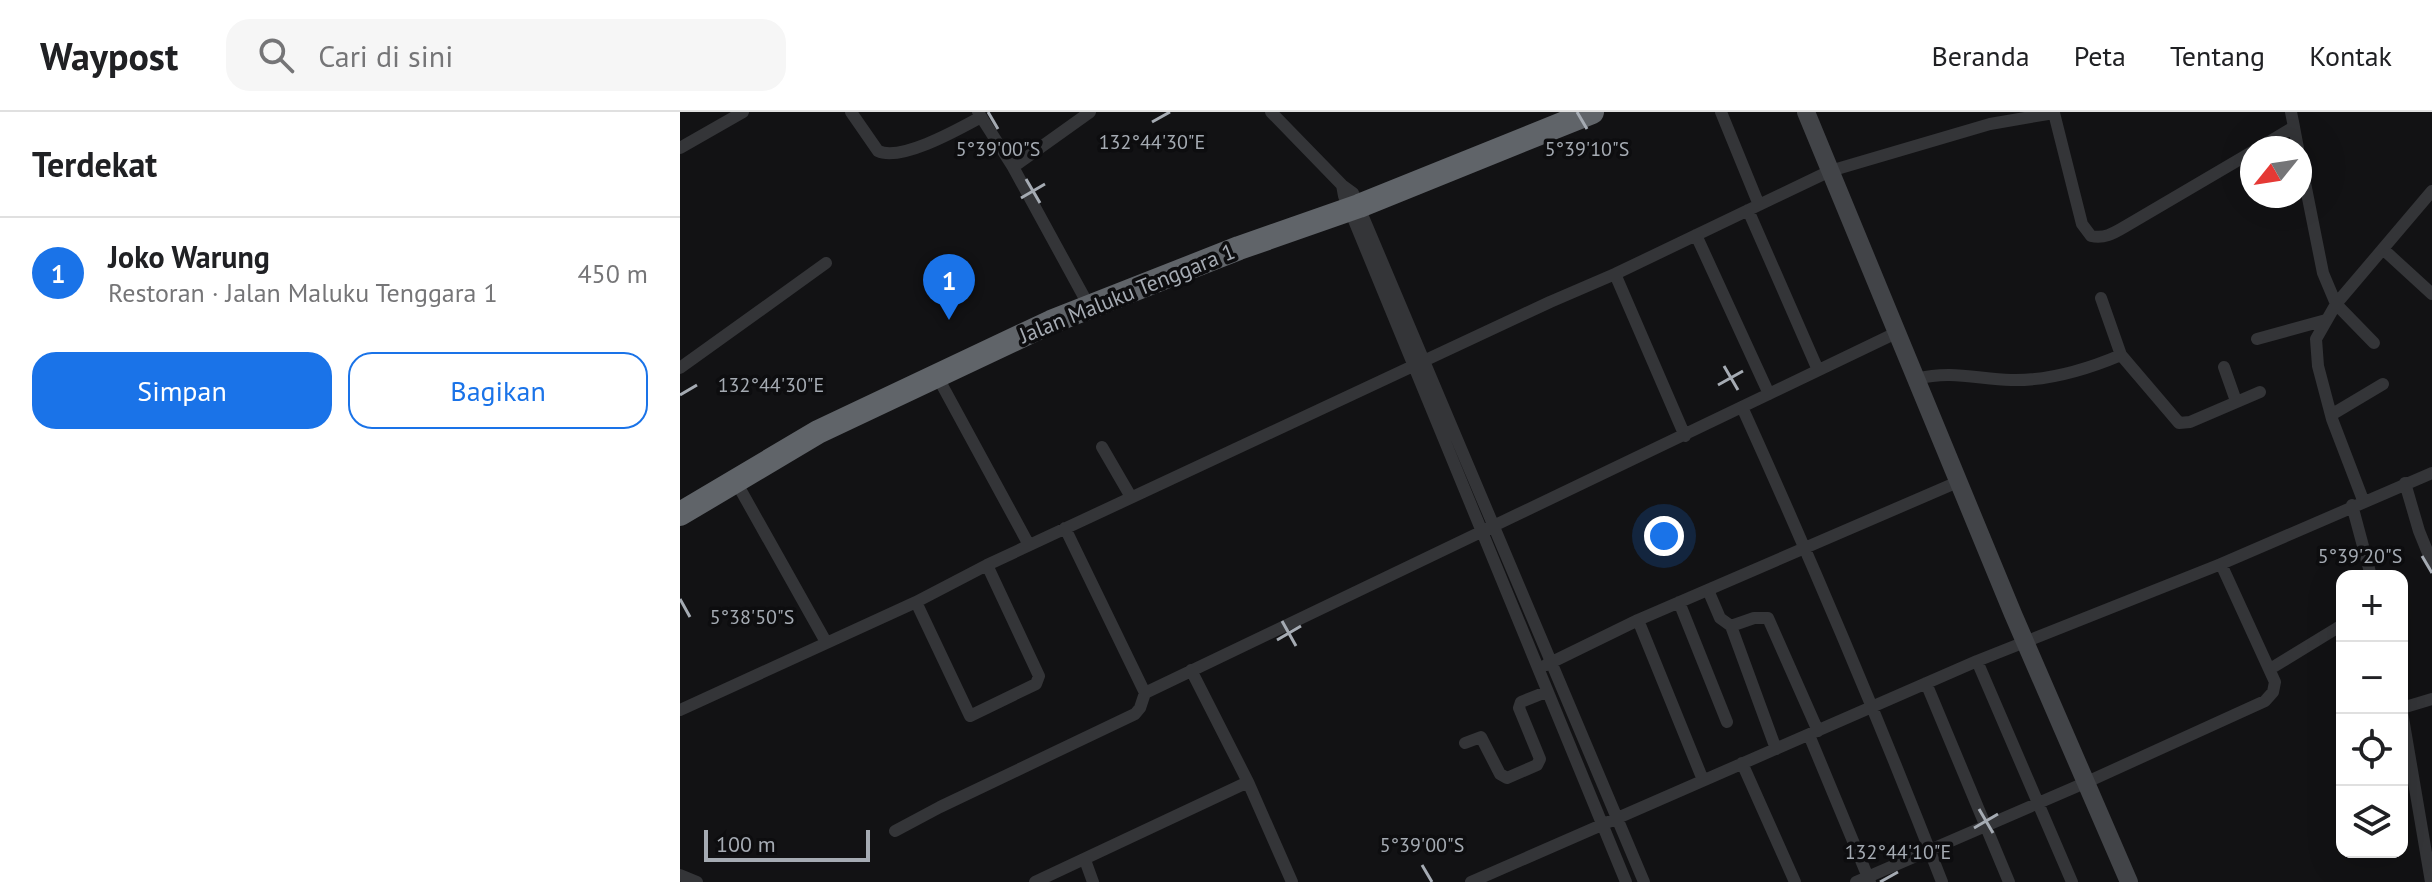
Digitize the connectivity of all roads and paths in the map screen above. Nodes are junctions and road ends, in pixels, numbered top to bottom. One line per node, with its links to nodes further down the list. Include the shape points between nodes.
1 (743, 112): 15 (street)
2 (851, 112): 11 (street, via 878,151 890,154 921,145)
3 (1090, 112): 17 (street)
4 (1271, 112): 20 (street)
5 (1563, 112): 20 (highway, Jalan Maluku Tenggara 1)
6 (1592, 112): 20 (highway, Jalan Maluku Tenggara 1)
7 (1721, 112): 21 (street)
8 (1806, 112): 18 (street)
9 (2056, 112): 16 (street, via 2082,224 2091,236 2108,236); 18 (street, via 1990,124)
10 (2291, 112): 12 (street)
11 (979, 115): 17 (street)
12 (2294, 127): 13 (street); 14 (street)
13 (2279, 136)
14 (2296, 136)
15 (680, 148)
16 (2240, 159)
17 (1013, 167): 29 (street)
18 (1830, 171): 21 (street); 32 (street)
19 (2430, 197): 24 (street)
20 (1350, 198): 29 (highway, Jalan Maluku Tenggara 1, via 1303,224); 36 (street)
21 (1753, 208): 23 (street); 39 (street)
22 (2309, 208): 30 (street)
23 (1696, 235): 26 (street); 44 (street)
24 (2384, 250): 27 (street); 30 (street)
25 (826, 263): 38 (street)
26 (1615, 274): 36 (street); 48 (street)
27 (2432, 294)
28 (2101, 298): 35 (street)
29 (1086, 302): 40 (highway, Jalan Maluku Tenggara 1); 55 (highway, Jalan Maluku Tenggara 1, via 882,387)
30 (2336, 304): 31 (street); 34 (street)
31 (2326, 320): 33 (street); 47 (street, via 2315,348)
32 (1898, 332): 39 (street); 41 (street)
33 (2257, 339)
34 (2374, 343)
35 (2121, 355): 41 (street, via 2080,370 2026,380 1946,374); 45 (street, via 2182,424)
36 (1418, 363): 54 (street); 58 (street)
37 (2224, 367): 45 (street)
38 (680, 368)
39 (1818, 370): 44 (street)
40 (936, 374): 51 (highway, Jalan Maluku Tenggara 1); 60 (street)
41 (1917, 379): 52 (street)
42 (2383, 384): 47 (street)
43 (2260, 392): 45 (street)
44 (1769, 394): 46 (street)
45 (2236, 401)
46 (1742, 407): 48 (street); 61 (street)
47 (2331, 415): 56 (street)
48 (1685, 436): 58 (street)
49 (1102, 447): 54 (street)
50 (2432, 473): 53 (street)
51 (735, 480): 57 (highway, Jalan Maluku Tenggara 1); 73 (street)
52 (1960, 481): 61 (street); 72 (street)
53 (2405, 483): 56 (street); 62 (street)
54 (1131, 497): 59 (street)
55 (680, 502)
56 (2358, 503): 63 (street); 65 (street)
57 (680, 514)
58 (1488, 527): 75 (street); 77 (street); 78 (street)
59 (1065, 528): 60 (street); 81 (street)
60 (1029, 545): 64 (street)
61 (1805, 547): 66 (street); 83 (street)
62 (2432, 563)
63 (2221, 564): 72 (street); 76 (street)
64 (987, 565): 67 (street); 67 (street, via 1039,676 1036,684 970,716)
65 (2370, 570)
66 (1708, 590): 68 (street); 70 (street, via 1720,618)
67 (916, 602): 73 (street)
68 (1679, 602): 69 (street); 87 (street)
69 (1638, 620): 75 (street); 92 (street)
70 (1731, 626): 88 (street, via 1768,618); 90 (street)
71 (2336, 629): 76 (street)
72 (2025, 641): 74 (street); 94 (street)
73 (826, 642): 85 (street)
74 (1977, 661): 79 (street); 95 (street)
75 (1551, 663): 78 (street); 96 (street)
76 (2270, 669): 94 (street, via 2275,686 2261,704)
77 (1191, 670): 81 (street); 93 (street)
78 (1537, 670): 80 (street)
79 (1926, 683): 83 (street); 98 (street)
80 (1546, 692): 89 (street, via 1521,702 1519,708 1540,759 1537,765 1507,778 1481,737); 97 (street)
81 (1145, 693): 99 (street, via 1135,714)
82 (2432, 699): 84 (street)
83 (1873, 708): 88 (street); 100 (street)
84 (2408, 708)
85 (680, 710)
86 (2403, 714): 116 (street)
87 (1727, 722)
88 (1813, 733): 90 (street); 103 (street)
89 (1465, 743)
90 (1776, 749): 91 (street)
91 (1742, 763): 92 (street); 111 (street)
92 (1703, 780): 96 (street)
93 (1248, 782): 101 (street); 107 (street)
94 (2087, 782): 95 (street); 115 (street)
95 (2039, 803): 98 (street); 114 (street)
96 (1617, 817): 97 (street); 110 (street)
97 (1602, 824): 108 (street); 109 (street)
98 (1986, 825): 100 (street); 113 (street)
99 (895, 831)
100 (1930, 850): 103 (street); 112 (street)
101 (1085, 860): 105 (street); 106 (street)
102 (680, 875): 104 (street)
103 (1864, 880)
104 (697, 882)
105 (1035, 882)
106 (1093, 882)
107 (1292, 882)
108 (1471, 882)
109 (1626, 882)
110 (1644, 882)
111 (1795, 882)
112 (1942, 882)
113 (2009, 882)
114 (2072, 882)
115 (2129, 882)
116 (2431, 882)

